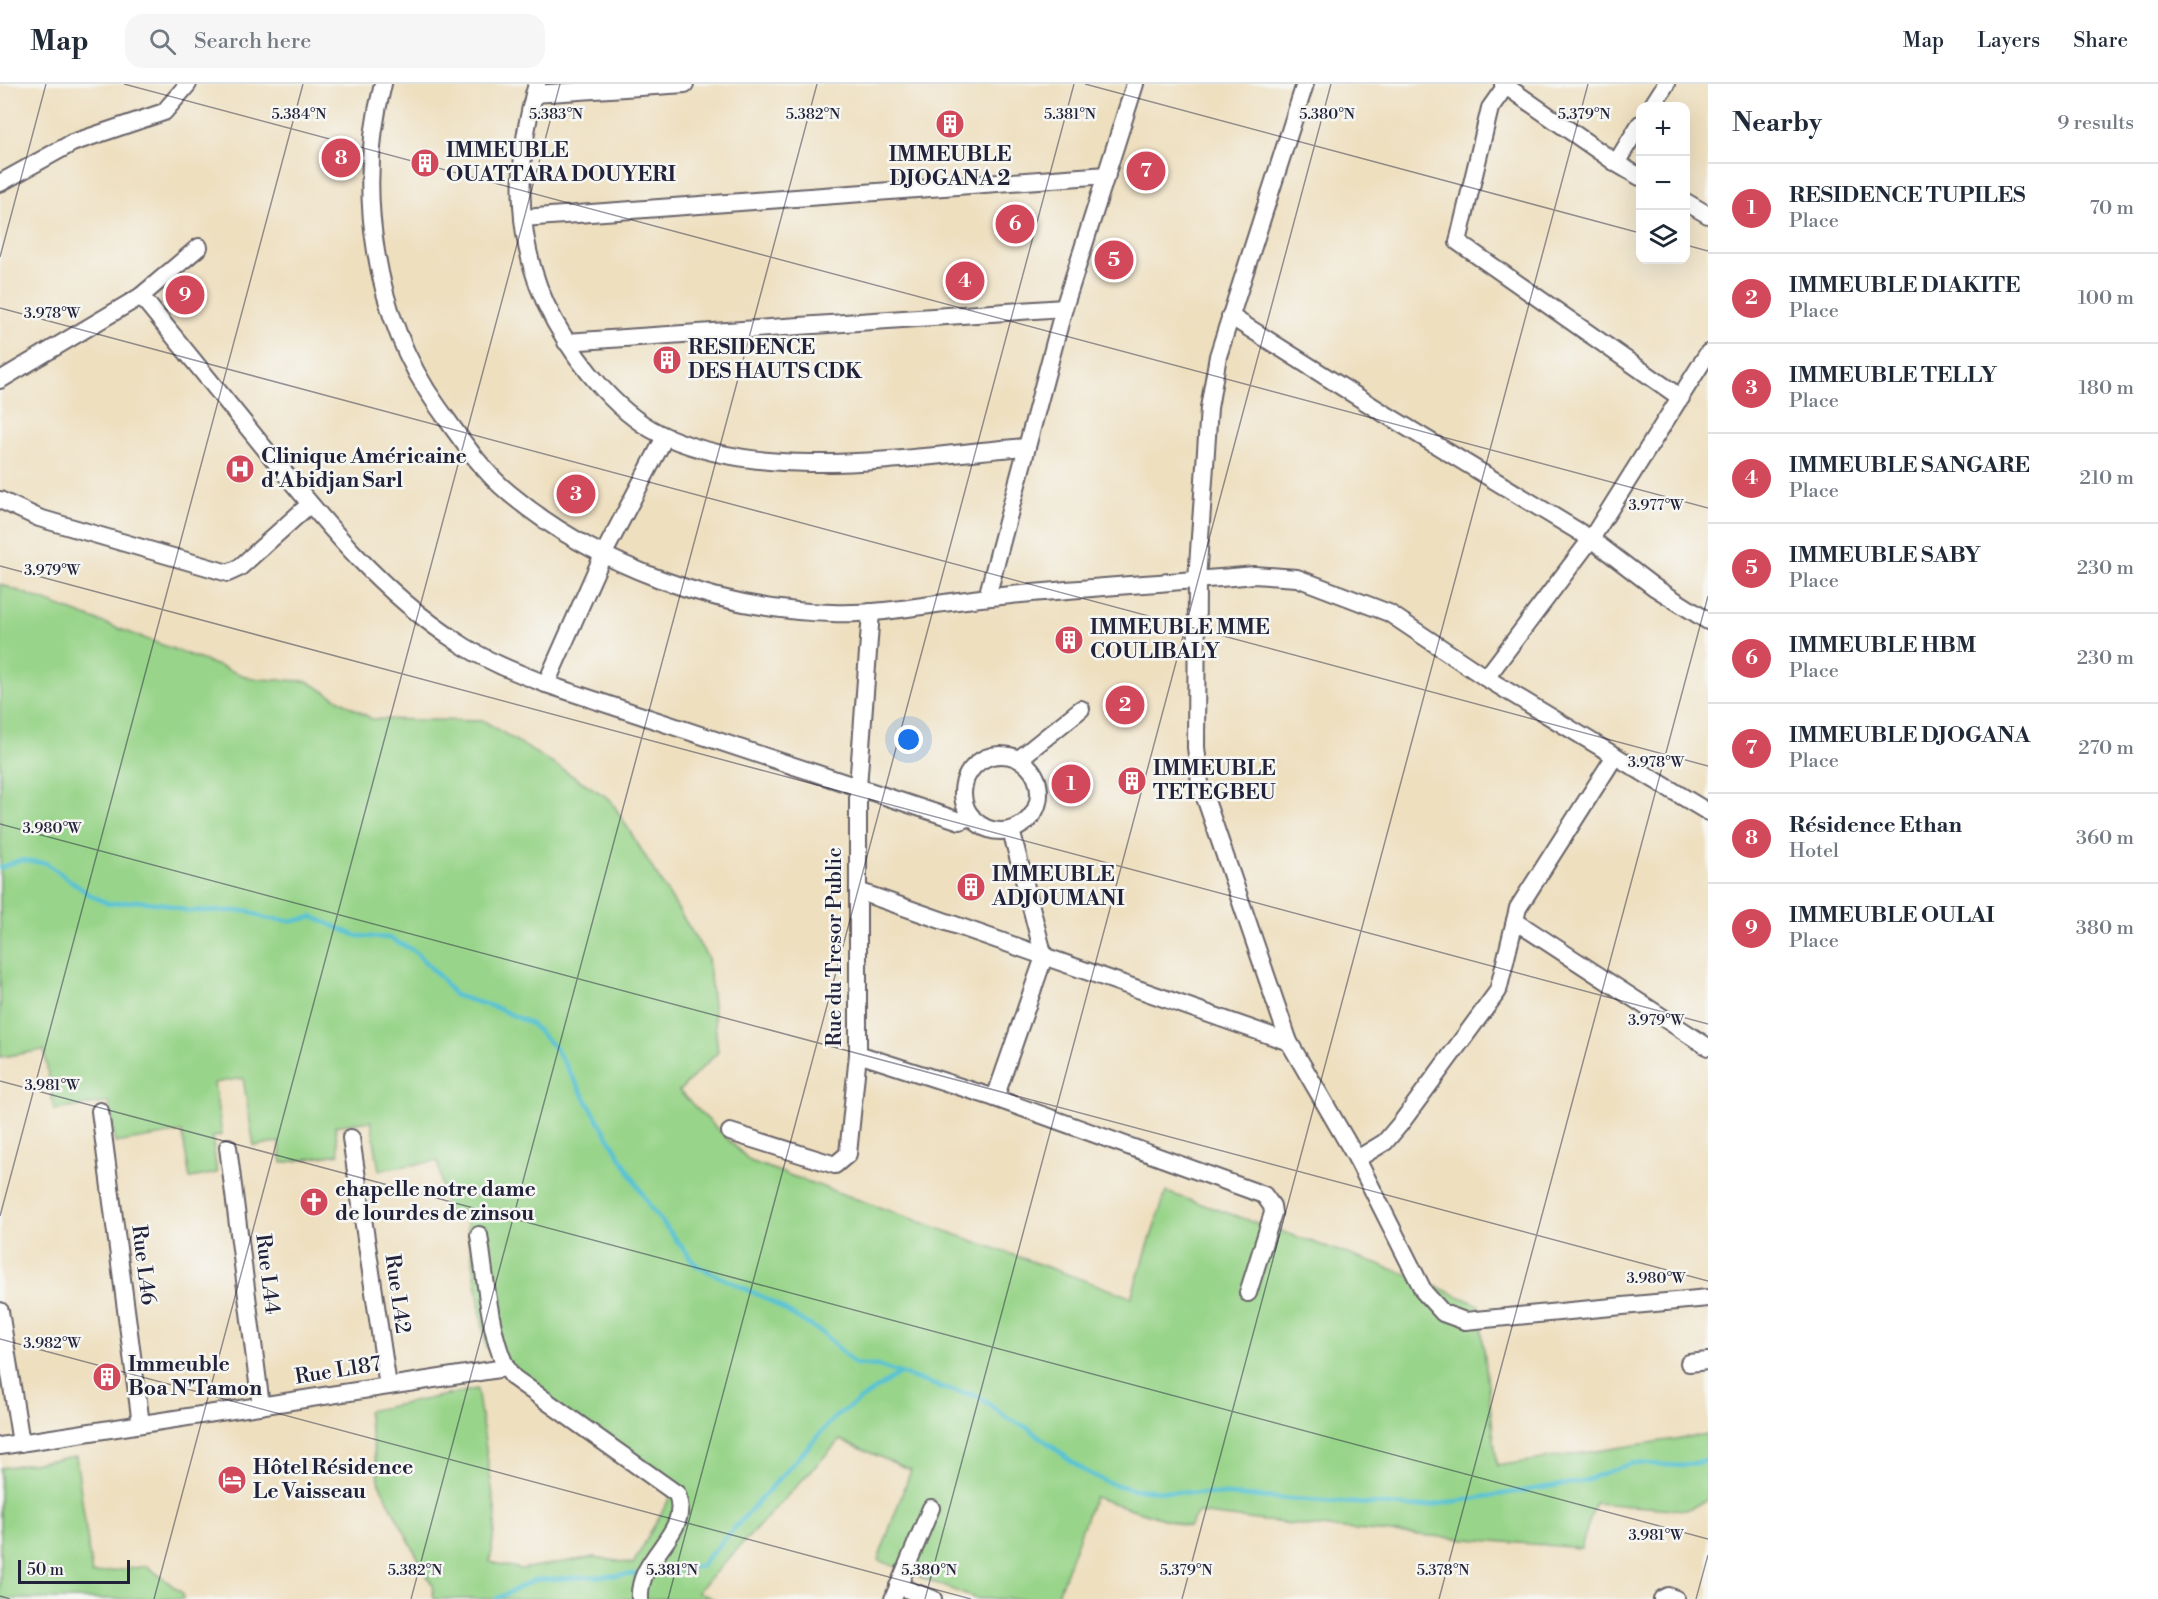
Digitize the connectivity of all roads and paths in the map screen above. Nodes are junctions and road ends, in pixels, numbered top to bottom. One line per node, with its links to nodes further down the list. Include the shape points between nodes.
1 (188, 84): 14 (street, via 164,112 72,143)
2 (383, 84): 31 (street, via 374,118 371,157 373,226 383,284 401,343 439,409 507,492)
3 (685, 84): 8 (street)
4 (1136, 84): 13 (street)
5 (1305, 84): 21 (street)
6 (1666, 84): 9 (street)
7 (1505, 85): 11 (street); 25 (street, via 1491,108 1458,242)
8 (535, 89): 17 (street, via 524,140)
9 (1655, 102)
10 (1636, 132): 11 (street)
11 (1616, 163): 12 (street)
12 (1636, 174)
13 (1107, 175): 17 (street); 20 (street)
14 (0, 183)
15 (1690, 204): 16 (street)
16 (1708, 215)
17 (523, 218): 22 (street, via 539,292)
18 (199, 247): 19 (street)
19 (141, 296): 24 (street); 29 (street)
20 (1064, 308): 22 (street); 27 (street)
21 (1230, 316): 30 (street); 32 (street, via 1209,408)
22 (566, 342): 26 (street, via 581,364 627,410)
23 (1708, 353): 25 (street)
24 (0, 380)
25 (1681, 398): 30 (street)
26 (665, 437): 27 (street, via 703,450 777,464); 31 (street)
27 (1026, 447): 33 (street)
28 (0, 500): 29 (street, via 39,518 228,573 239,568)
29 (310, 504): 37 (street, via 376,579 413,610 456,642 498,665)
30 (1591, 539): 35 (street, via 1654,587); 36 (street)
31 (603, 555): 34 (street, via 687,586 761,606 831,613); 37 (street)
32 (1197, 580): 33 (street); 36 (street, via 1277,575 1317,584 1389,613); 48 (street, via 1195,736 1200,783)
33 (987, 597): 34 (street)
34 (872, 612): 41 (street, Rue du Tresor Public)
35 (1708, 621)
36 (1486, 678): 39 (street)
37 (546, 684): 41 (street)
38 (1081, 709): 40 (street)
39 (1615, 756): 42 (street); 46 (street, via 1518,908)
40 (1019, 759): 43 (street, via 994,755 972,768 963,792); 44 (street, via 1036,778 1038,797 1032,815)
41 (858, 787): 43 (street, via 960,821); 45 (street, Rue du Tresor Public)
42 (1708, 812)
43 (971, 816): 44 (street, via 988,829)
44 (1011, 830): 47 (street)
45 (858, 891): 47 (street); 50 (street, Rue du Tresor Public)
46 (1515, 921): 49 (street); 56 (street, via 1498,991 1401,1123 1385,1142)
47 (1044, 957): 48 (street); 51 (street)
48 (1289, 1042): 56 (street)
49 (1708, 1047)
50 (858, 1054): 51 (street); 53 (street, Rue du Tresor Public, via 848,1154 843,1161 835,1165)
51 (995, 1098): 58 (street, via 1264,1195 1273,1213)
52 (100, 1111): 66 (street, Rue L46)
53 (730, 1132)
54 (351, 1138): 64 (street, Rue L42)
55 (228, 1147): 65 (street, Rue L44)
56 (1357, 1159): 59 (street, via 1424,1292 1443,1313 1465,1321)
57 (479, 1235): 63 (street)
58 (1248, 1293)
59 (1708, 1298)
60 (0, 1311): 67 (street)
61 (1708, 1361): 62 (street)
62 (1689, 1363)
63 (505, 1368): 64 (street, Rue L187); 71 (street, via 677,1494 681,1515 639,1585)
64 (388, 1386): 65 (street, Rue L187)
65 (261, 1406): 66 (street, Rue L187)
66 (141, 1424): 67 (street, Rue L187)
67 (21, 1443): 68 (street, Rue L187)
68 (0, 1446)
69 (931, 1508): 70 (street)
70 (896, 1593): 72 (street)
71 (640, 1599)
72 (933, 1599)
73 (1662, 1599): 74 (street)
74 (1677, 1599)

